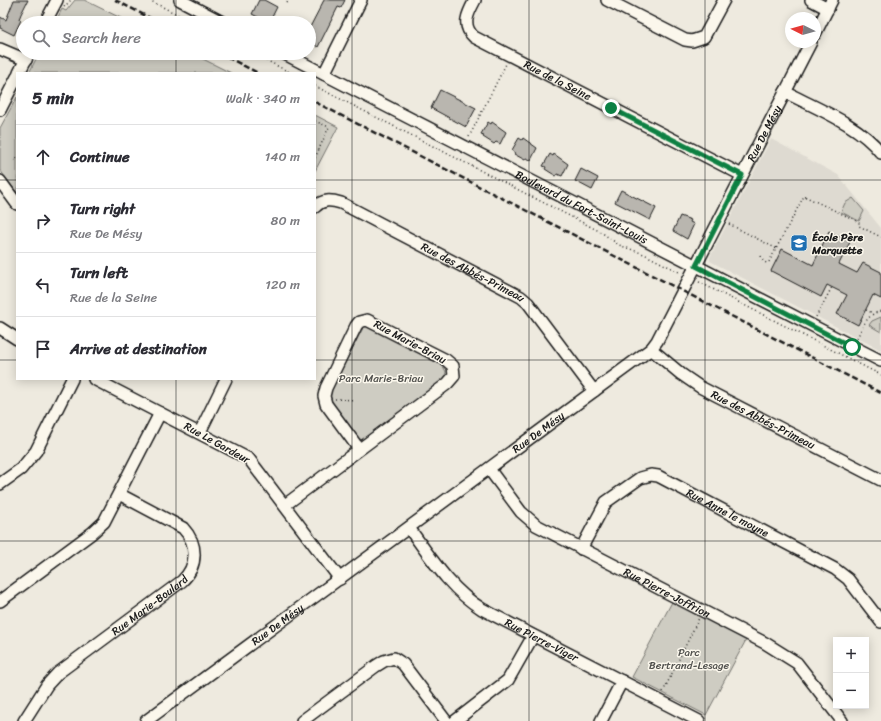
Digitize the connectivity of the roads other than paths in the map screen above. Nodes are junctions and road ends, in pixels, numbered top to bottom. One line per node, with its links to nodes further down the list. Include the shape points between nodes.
1 (180, 0): 10 (street)
2 (361, 0): 18 (street)
3 (475, 0): 23 (street, Rue de la Seine, via 466,20 466,26 474,37)
4 (607, 0): 5 (street, via 685,40 692,41 704,37)
5 (724, 0)
6 (811, 0): 8 (street)
7 (59, 4): 9 (street)
8 (830, 4): 11 (street)
9 (50, 16)
10 (211, 16)
11 (821, 22)
12 (808, 48): 20 (street, Rue De Mésy)
13 (0, 49): 14 (street)
14 (16, 54)
15 (26, 60): 17 (street)
16 (297, 60): 18 (street, Boulevard du Fort-Saint-Louis)
17 (20, 72)
18 (324, 74): 27 (street, Boulevard du Fort-Saint-Louis)
19 (16, 79): 21 (street)
20 (785, 92): 22 (street, via 860,132); 23 (street, Rue De Mésy)
21 (0, 110)
22 (881, 153)
23 (742, 175): 27 (street, Rue De Mésy)
24 (0, 181): 25 (street)
25 (16, 203)
26 (317, 205): 35 (street, Rue des Abbés-Primeau, via 333,200 341,203 521,297)
27 (696, 266): 30 (street, Rue De Mésy); 31 (street, Boulevard du Fort-Saint-Louis)
28 (0, 328): 29 (street)
29 (16, 338)
30 (651, 349): 35 (street, Rue De Mésy); 40 (street, Rue des Abbés-Primeau, via 700,387)
31 (881, 361)
32 (72, 380): 41 (street, via 36,451 21,469)
33 (98, 380): 36 (street, Rue Le Gardeur)
34 (226, 380): 37 (street)
35 (594, 391): 39 (street, Rue De Mésy)
36 (160, 413): 37 (street, Rue Le Gardeur); 42 (street)
37 (200, 432): 43 (street, Rue Le Gardeur, via 249,459)
38 (359, 449): 38 (street, Rue Marie-Briau, via 448,384 454,376 454,370 446,360 367,320 356,326 324,396 328,409); 43 (street, Rue Marie-Briau)
39 (489, 469): 44 (street, Rue De Mésy); 45 (street, Rue Pierre-Joffrion, via 527,519)
40 (881, 480)
41 (0, 484)
42 (119, 494): 47 (street, via 99,527); 51 (street, Rue Marie-Boulard, via 183,528 194,548 191,569 182,581 52,678)
43 (285, 505): 46 (street, Rue Le Gardeur)
44 (409, 528): 46 (street, Rue De Mésy); 49 (street, Rue Pierre-Viger, via 444,577 460,594 482,609)
45 (581, 549): 48 (street, Rue Anne le moyne, via 606,502 640,478 658,476 836,569 848,579); 58 (street, Rue Pierre-Joffrion, via 784,654 803,670)
46 (340, 579): 52 (street, Rue De Mésy)
47 (0, 601)
48 (881, 622)
49 (533, 636): 50 (street, Rue Pierre-Viger); 55 (street, via 508,680)
50 (622, 681): 56 (street); 57 (street, Rue Pierre-Viger)
51 (24, 721)
52 (146, 721)
53 (302, 721): 54 (street, via 376,666 394,658 403,664)
54 (446, 721)
55 (455, 721)
56 (601, 721)
57 (700, 721)
58 (842, 721)

